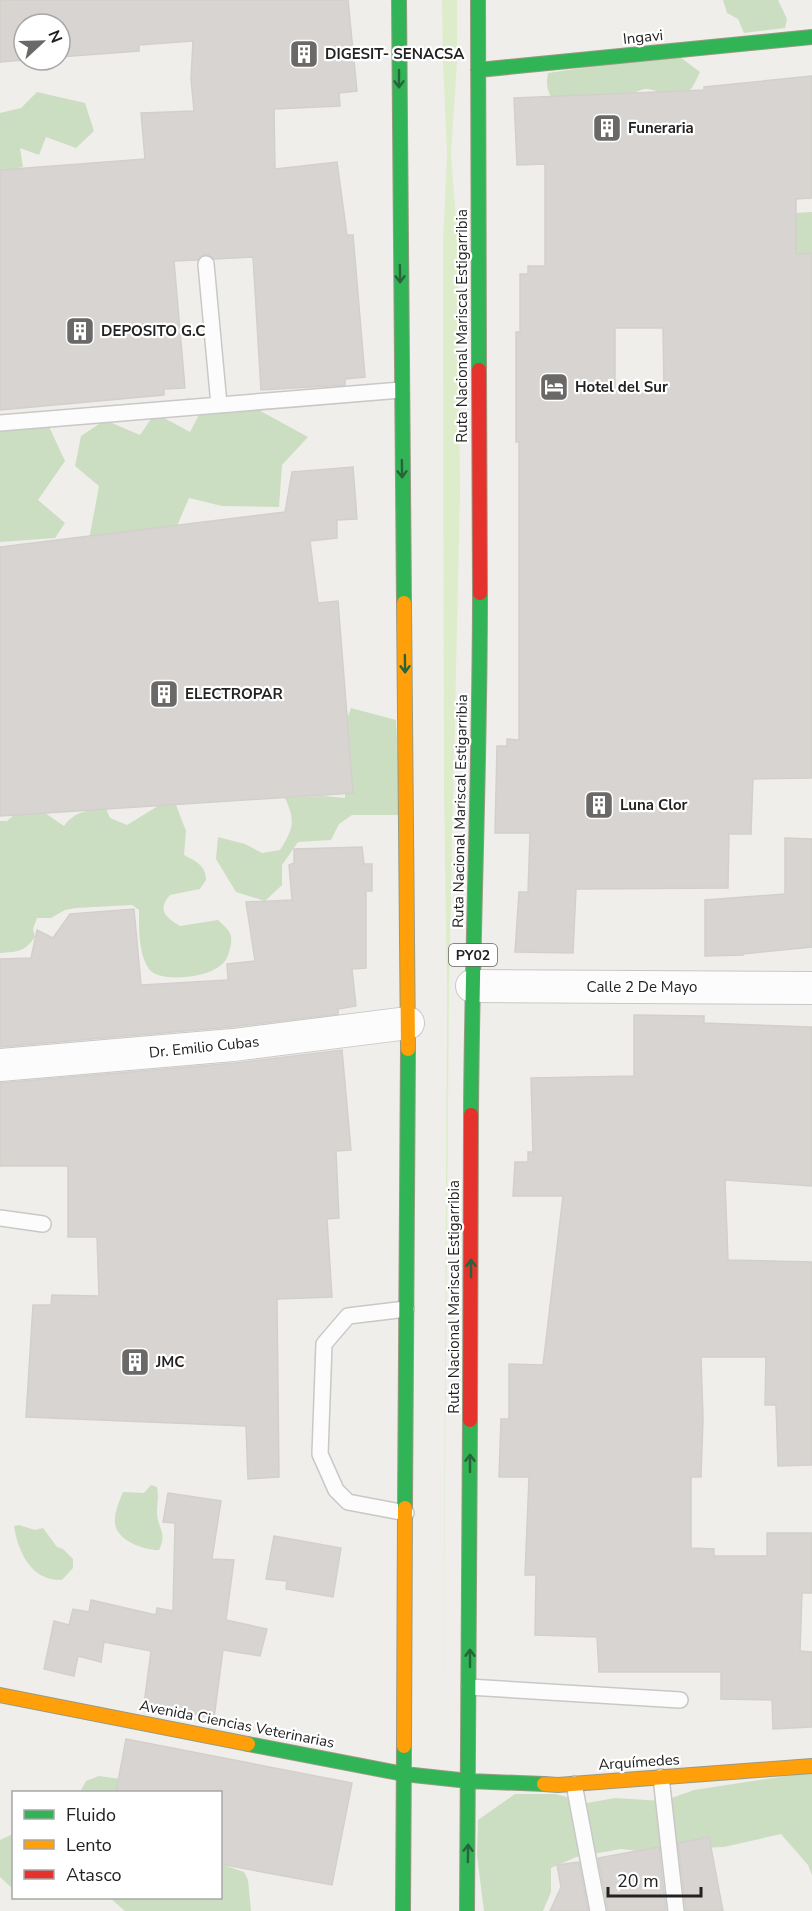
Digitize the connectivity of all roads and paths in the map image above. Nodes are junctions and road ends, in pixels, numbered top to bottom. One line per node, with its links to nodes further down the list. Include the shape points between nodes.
1 (399, 0): 6 (main road, one-way to 6)
2 (478, 0): 4 (main road, Ruta Nacional Mariscal Estigarribia / PY02)
3 (812, 37): 4 (main road, Ingavi)
4 (478, 70): 9 (main road, Ruta Nacional Mariscal Estigarribia / PY02, via 480,684)
5 (206, 264): 7 (lane)
6 (401, 390): 7 (lane); 11 (main road, one-way to 11)
7 (219, 405): 8 (lane)
8 (0, 423)
9 (472, 986): 10 (street, Calle 2 De Mayo); 17 (main road, Ruta Nacional Mariscal Estigarribia / PY02, one-way to 9)
10 (812, 988)
11 (408, 1023): 12 (street, Dr. Emilio Cubas, via 232,1045); 15 (main road)
12 (0, 1065)
13 (0, 1218): 14 (lane)
14 (43, 1224)
15 (406, 1309): 16 (main road); 16 (lane, via 348,1316 324,1344 320,1454 336,1490 348,1502)
16 (406, 1513): 21 (main road)
17 (470, 1687): 19 (lane); 23 (main road, Ruta Nacional Mariscal Estigarribia / PY02)
18 (0, 1695): 21 (main road, Avenida Ciencias Veterinarias)
19 (680, 1700)
20 (812, 1766): 22 (main road, Arquímedes)
21 (404, 1774): 23 (main road, Avenida Ciencias Veterinarias); 25 (main road)
22 (661, 1777): 24 (main road, Arquímedes); 28 (lane)
23 (469, 1780): 24 (main road, Arquímedes); 26 (main road, Ruta Nacional Mariscal Estigarribia / PY02, one-way to 23)
24 (574, 1784): 27 (lane)
25 (403, 1911)
26 (467, 1911)
27 (598, 1911)
28 (676, 1911)

